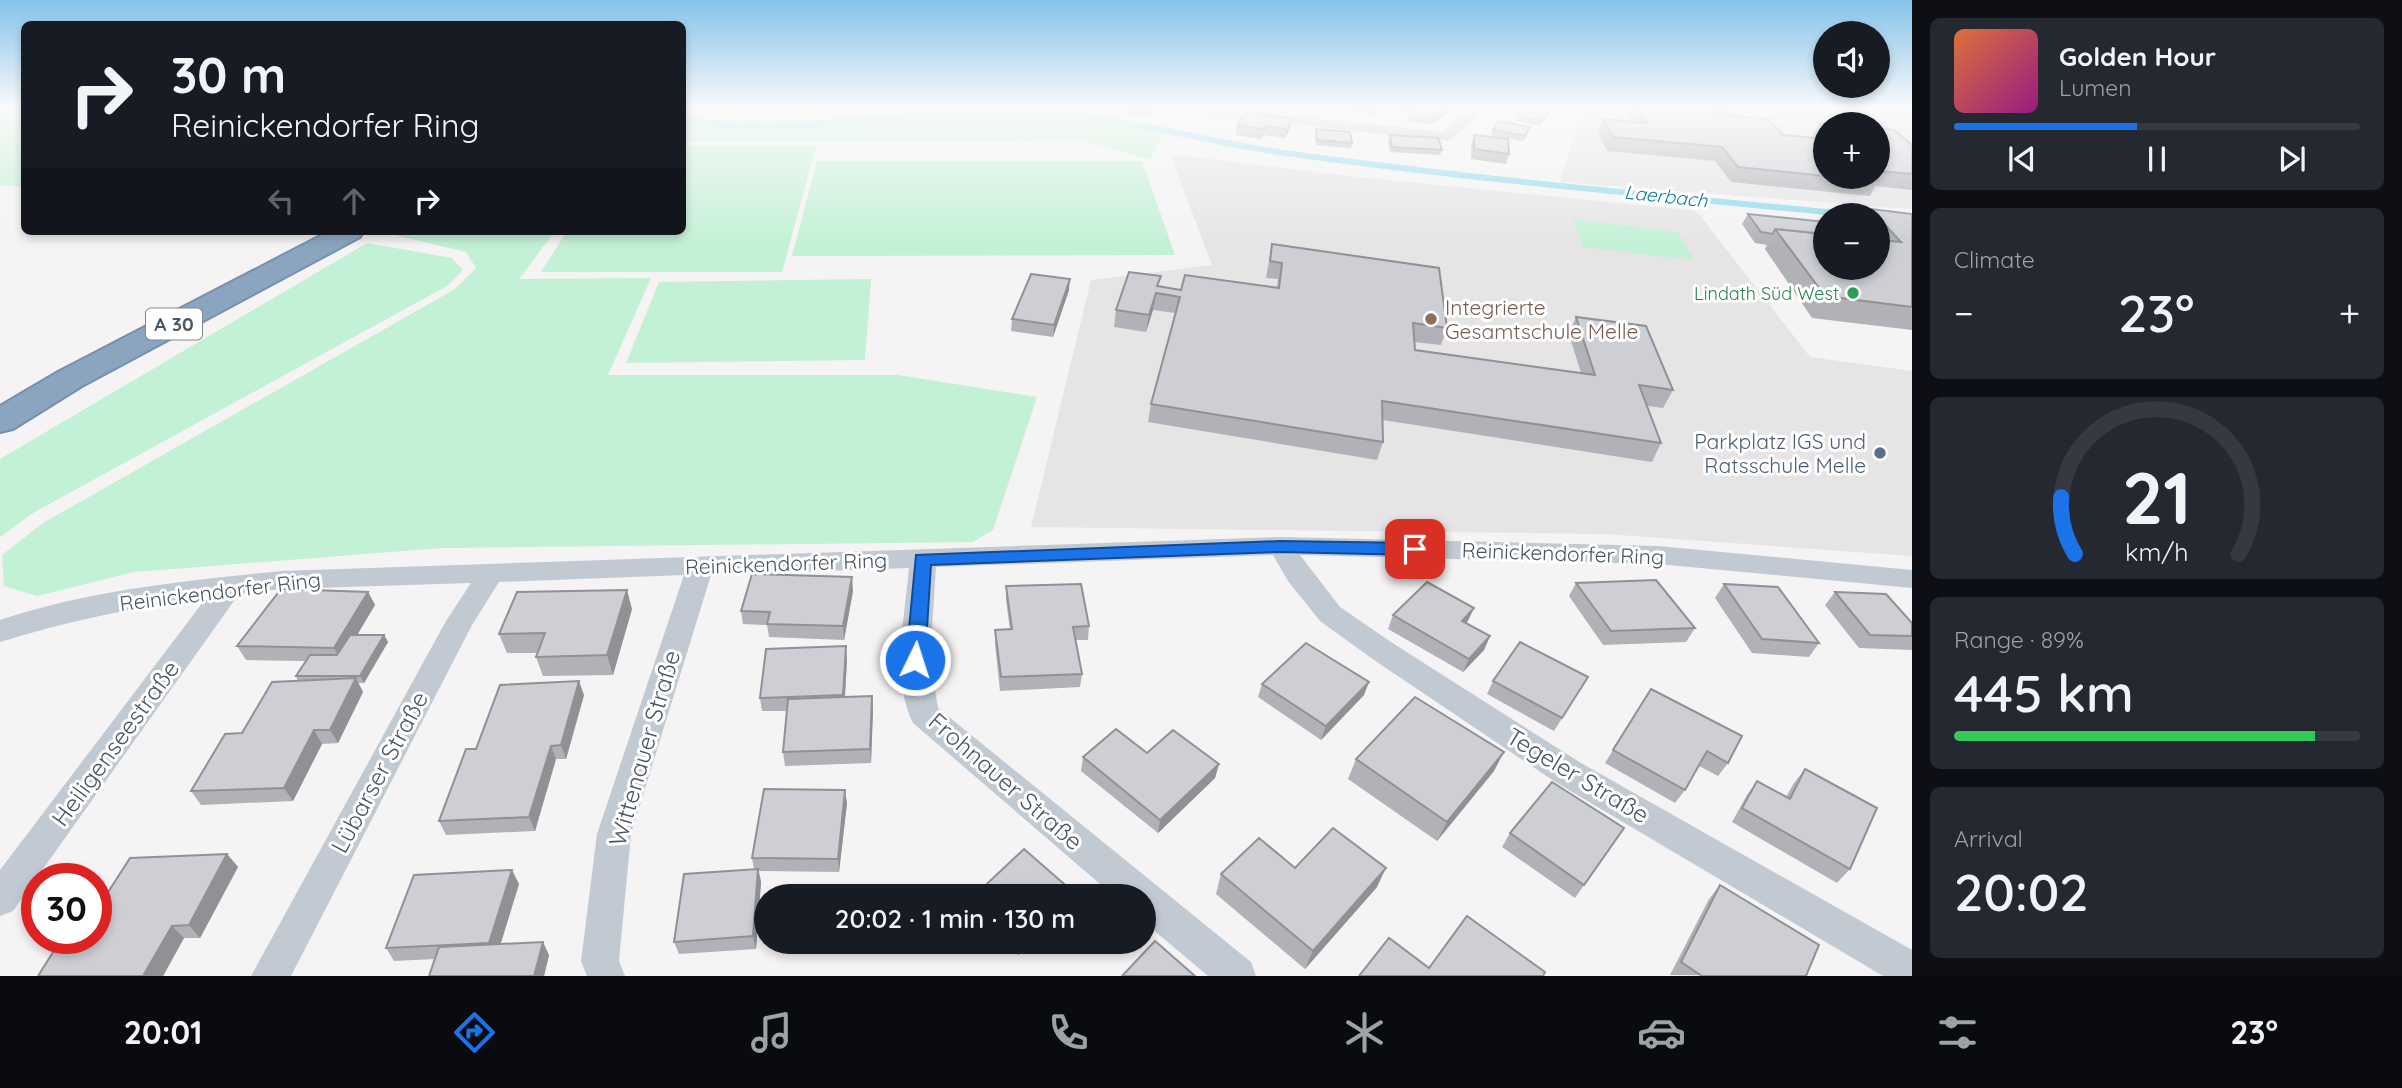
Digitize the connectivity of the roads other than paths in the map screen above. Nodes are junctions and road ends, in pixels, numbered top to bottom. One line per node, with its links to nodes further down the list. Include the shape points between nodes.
1 (297, 235): 3 (highway, A 30)
2 (343, 235): 4 (highway, A 30, via 70,379)
3 (0, 392)
4 (0, 421)
5 (1280, 546): 6 (street, Reinickendorfer Ring); 9 (street, Reinickendorfer Ring, via 1658,555); 15 (street, Tegeler Straße, via 1329,614 1384,652 1569,772)
6 (923, 559): 7 (street, Reinickendorfer Ring); 12 (street, Frohnauer Straße, via 915,660 924,714)
7 (701, 565): 8 (street, Reinickendorfer Ring); 17 (street, Wittenauer Straße, via 614,834 600,961)
8 (492, 572): 10 (street, Reinickendorfer Ring); 16 (street, Lübarser Straße, via 460,621)
9 (1912, 579)
10 (230, 586): 11 (street, Reinickendorfer Ring, via 71,611); 13 (street, Heiligenseestraße)
11 (0, 631)
12 (1127, 884)
13 (0, 899)
14 (1156, 908): 18 (street, Frohnauer Straße)
15 (1907, 966)
16 (270, 976)
17 (606, 976)
18 (1237, 976)

